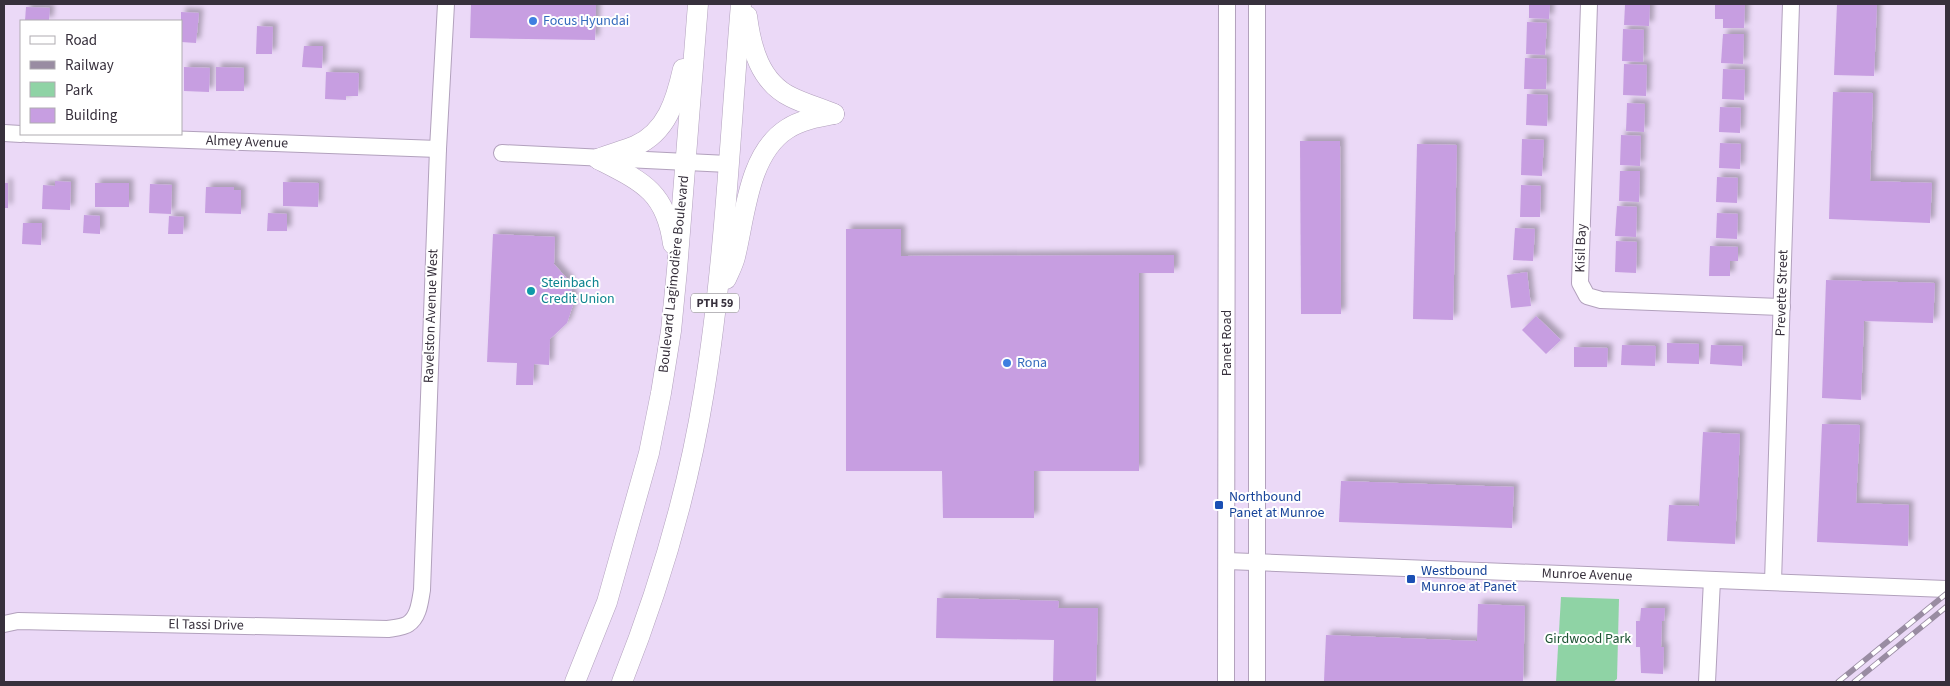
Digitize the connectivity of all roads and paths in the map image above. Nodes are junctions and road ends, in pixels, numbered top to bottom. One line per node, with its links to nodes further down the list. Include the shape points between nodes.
1 (446, 4): 12 (street, Ravelston Avenue West)
2 (741, 4): 16 (main road, PTH 59)
3 (745, 4): 18 (main road, via 752,46 764,75 791,97 834,114 799,122 786,129 768,148 757,167 740,227 735,259)
4 (1227, 4): 20 (street, Panet Road)
5 (1257, 4): 21 (street)
6 (1589, 4): 19 (street, Kisil Bay, via 1580,283 1587,296 1601,300)
7 (1791, 4): 19 (street, Prevette Street)
8 (698, 5): 14 (main road, via 677,94 665,121 636,146); 15 (main road, Boulevard Lagimodière Boulevard / PTH 59)
9 (4, 133): 10 (street)
10 (20, 134)
11 (53, 135): 12 (street, Almey Avenue)
12 (438, 149): 26 (street, Ravelston Avenue West, via 422,590 418,611)
13 (502, 153): 14 (street)
14 (598, 159): 15 (street); 17 (main road, via 635,179 660,201 671,230)
15 (686, 162): 16 (street); 17 (main road, Boulevard Lagimodière Boulevard / PTH 59)
16 (728, 164): 18 (main road, PTH 59)
17 (677, 270): 27 (main road, Boulevard Lagimodière Boulevard / PTH 59, via 669,340 649,453 607,602)
18 (715, 305): 28 (main road, PTH 59, via 704,392 683,496 654,596)
19 (1782, 307): 23 (street, Prevette Street)
20 (1227, 561): 21 (street, Munroe Avenue); 29 (street, Panet Road)
21 (1256, 562): 22 (street, Munroe Avenue); 30 (street)
22 (1712, 580): 23 (street, Munroe Avenue); 31 (street)
23 (1773, 582): 24 (street, Munroe Avenue)
24 (1946, 589)
25 (4, 624): 26 (street, El Tassi Drive, via 18,621 388,629)
26 (408, 624)
27 (575, 682)
28 (622, 682)
29 (1226, 682)
30 (1257, 682)
31 (1708, 682)

